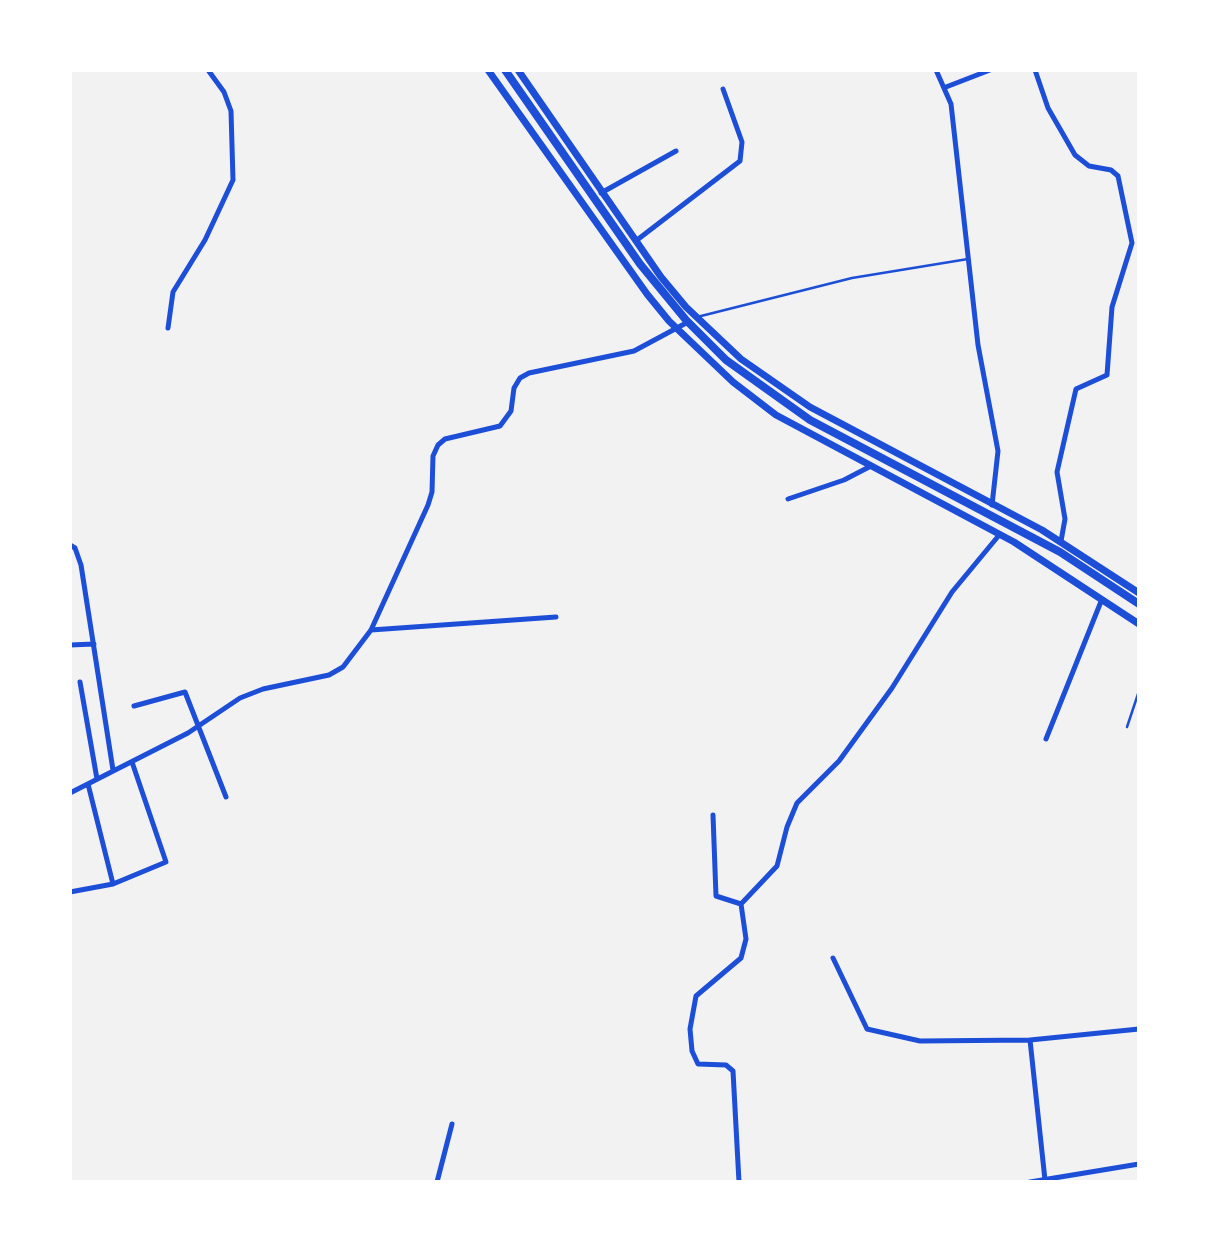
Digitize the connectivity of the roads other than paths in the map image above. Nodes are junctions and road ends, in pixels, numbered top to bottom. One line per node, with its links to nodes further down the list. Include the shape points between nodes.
1 (208, 70): 15 (street, via 231,111 233,180 205,240 173,292)
2 (488, 70): 16 (street)
3 (505, 70): 25 (main road, via 640,264 726,360 810,420 1060,552)
4 (518, 70): 11 (street)
5 (936, 70): 8 (street)
6 (990, 70): 8 (street)
7 (1035, 70): 21 (street, via 1048,108 1075,155 1088,166 1118,176 1132,243 1112,307 1107,375 1076,390 1057,472 1065,519)
8 (946, 87): 13 (street)
9 (723, 89): 12 (street, via 742,142 740,162)
10 (676, 150): 11 (street)
11 (601, 193): 12 (street)
12 (636, 240): 14 (street)
13 (968, 258): 14 (lane, via 852,278); 19 (street, via 998,451)
14 (697, 317): 16 (street); 19 (street, via 741,359 810,407)
15 (168, 328)
16 (675, 328): 17 (street, via 733,383 776,415); 28 (street, via 634,351 528,373 514,388 511,411 499,426 445,439 438,445 428,505)
17 (871, 466): 18 (street); 20 (street)
18 (788, 499)
19 (992, 505): 21 (street)
20 (1000, 534): 24 (street); 46 (street, via 947,600 839,761 797,803 777,866)
21 (1061, 541): 23 (street)
22 (70, 545): 29 (street, via 81,565)
23 (1139, 593)
24 (1102, 599): 27 (street); 36 (street)
25 (1139, 604)
26 (556, 617): 28 (street)
27 (1139, 624)
28 (372, 629): 34 (street, via 343,667 240,698)
29 (94, 644): 30 (street); 38 (street)
30 (70, 645)
31 (80, 682): 39 (street)
32 (1139, 691): 35 (lane)
33 (134, 706): 34 (street, via 185,692)
34 (199, 725): 37 (street); 42 (street)
35 (1127, 727)
36 (1046, 739)
37 (132, 762): 38 (street); 44 (street, via 166,862)
38 (113, 770): 39 (street)
39 (97, 779): 40 (street)
40 (88, 784): 41 (street); 44 (street)
41 (70, 793)
42 (226, 797)
43 (713, 816): 46 (street, via 716,896)
44 (113, 884): 45 (street)
45 (70, 892)
46 (741, 904): 54 (street, via 744,951 696,996 690,1029 698,1064 726,1065 733,1071)
47 (833, 958): 49 (street, via 867,1030 920,1041)
48 (1139, 1029): 49 (street)
49 (1030, 1040): 52 (street)
50 (452, 1124): 53 (street)
51 (1139, 1164): 52 (street)
52 (1045, 1180): 55 (street)
53 (437, 1182)
54 (739, 1182)
55 (1030, 1182)

